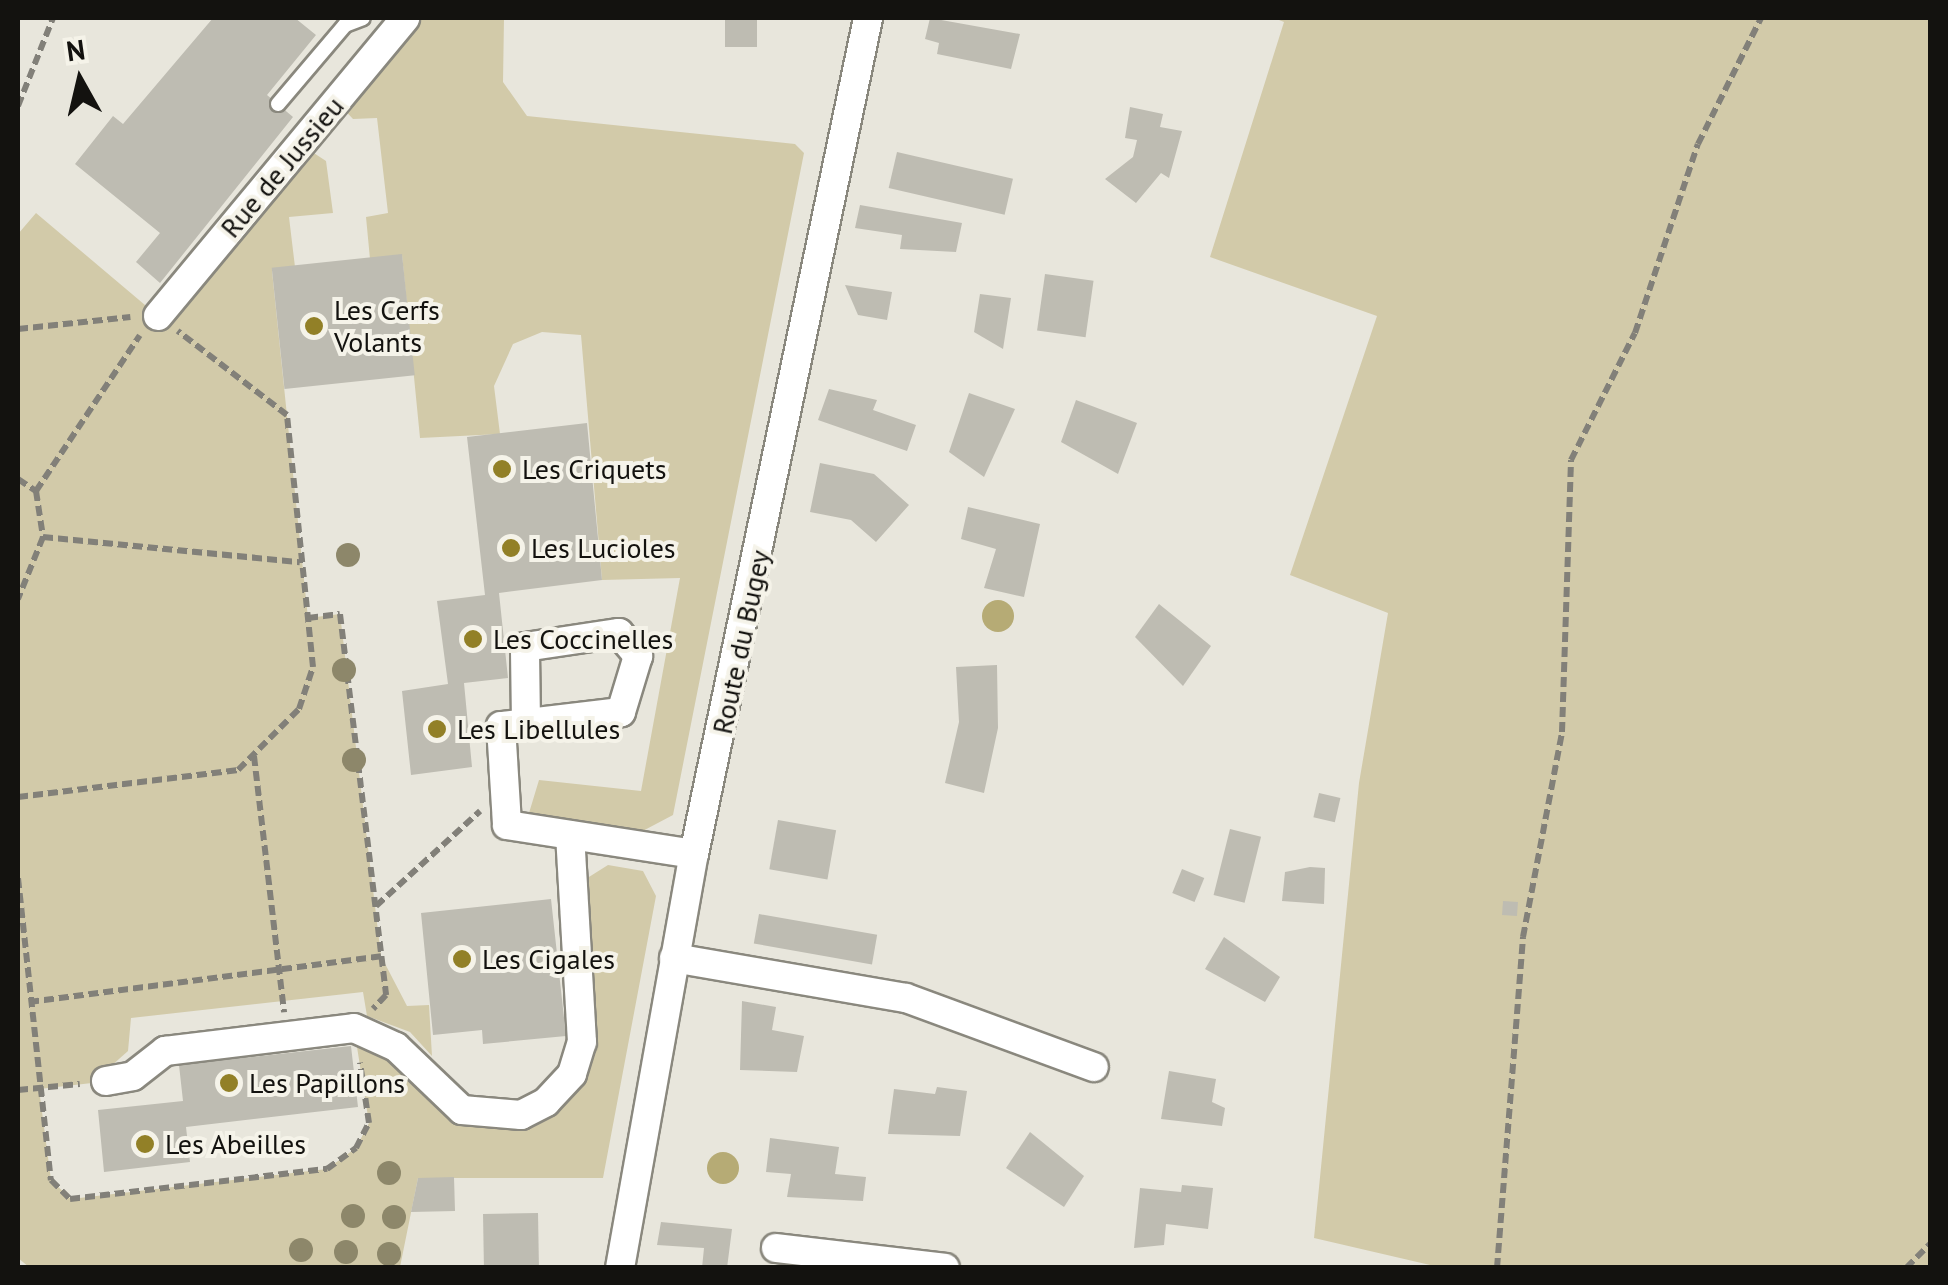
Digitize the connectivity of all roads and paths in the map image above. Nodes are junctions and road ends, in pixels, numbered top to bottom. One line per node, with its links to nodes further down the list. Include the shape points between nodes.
1 (53, 18): 7 (path)
2 (363, 18): 6 (lane, via 345,25)
3 (405, 18): 8 (street, Rue de Jussieu)
4 (868, 18): 21 (street, Route du Bugey)
5 (1761, 18): 39 (path, via 1698,144 1634,333 1570,460 1562,732 1523,937)
6 (278, 104)
7 (18, 106)
8 (158, 316): 9 (path); 11 (path); 13 (path, via 286,415)
9 (18, 329)
10 (18, 479): 11 (path)
11 (36, 490): 12 (path)
12 (43, 537): 13 (path); 14 (path)
13 (301, 562): 15 (path)
14 (18, 599)
15 (308, 618): 17 (path, via 313,667 299,709); 23 (path, via 340,614)
16 (526, 723): 16 (street, via 621,712 638,656 619,633 525,647); 19 (street, via 502,726)
17 (254, 755): 18 (path, via 238,770); 26 (path)
18 (18, 796)
19 (506, 808): 20 (street, via 507,825); 23 (path, via 472,812)
20 (570, 835): 21 (street); 29 (street, via 582,1042 560,1089 520,1115 462,1110 396,1047)
21 (694, 854): 25 (street, Route du Bugey)
22 (18, 878): 28 (path)
23 (375, 906): 24 (path)
24 (381, 956): 26 (path); 27 (path)
25 (674, 958): 31 (street, via 906,998); 37 (street, Route du Bugey)
26 (278, 968): 28 (path); 30 (path)
27 (386, 995)
28 (29, 1002): 33 (path)
29 (354, 1028): 30 (street); 33 (path, via 370,1122 356,1148 327,1169 70,1198 51,1180)
30 (287, 1036): 32 (street, via 166,1051 133,1076)
31 (1094, 1067)
32 (106, 1081): 33 (path)
33 (38, 1088): 34 (path)
34 (18, 1090)
35 (1930, 1244): 40 (path)
36 (776, 1248): 38 (street)
37 (620, 1268)
38 (944, 1268)
39 (1497, 1268)
40 (1906, 1268)

